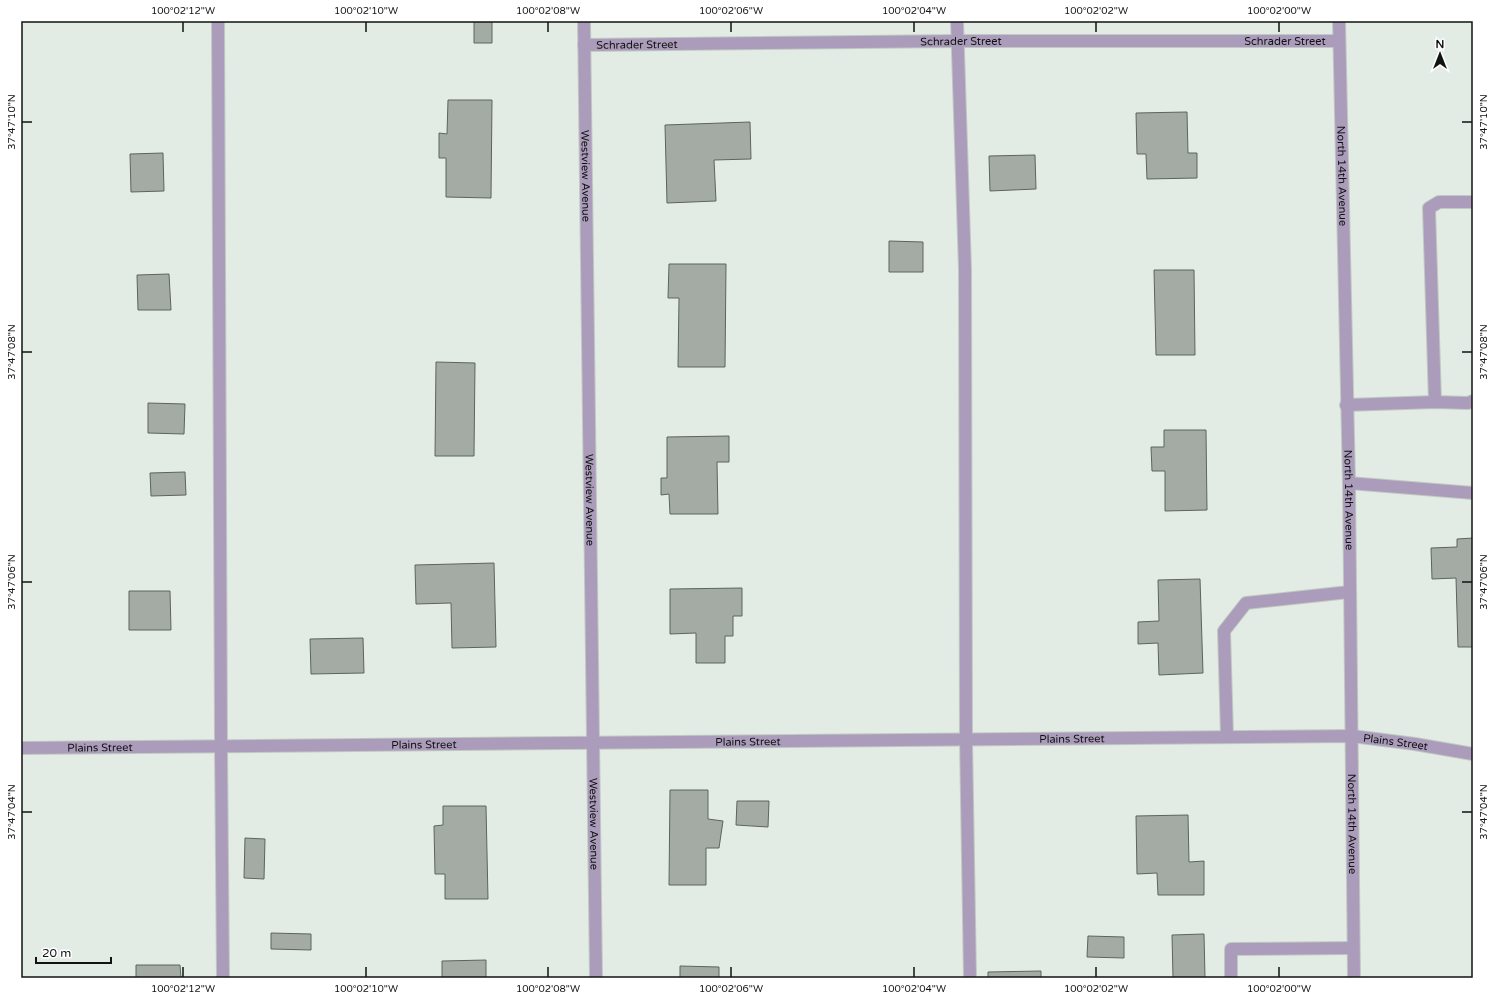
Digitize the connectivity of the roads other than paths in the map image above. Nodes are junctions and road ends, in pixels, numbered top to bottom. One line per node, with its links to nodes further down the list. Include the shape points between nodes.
1 (218, 21): 19 (street)
2 (584, 21): 7 (street, Westview Avenue)
3 (958, 21): 5 (street)
4 (1339, 21): 6 (street, North 14th Avenue)
5 (958, 41): 6 (street, Schrader Street); 7 (street, Schrader Street); 17 (street, via 965,269)
6 (1338, 41): 11 (street, North 14th Avenue)
7 (584, 44): 18 (street, Westview Avenue)
8 (1473, 202): 10 (street, via 1439,202 1429,208)
9 (1473, 400): 10 (street, via 1468,403)
10 (1435, 402): 11 (street)
11 (1346, 405): 12 (street, North 14th Avenue)
12 (1349, 483): 13 (street); 14 (street, North 14th Avenue)
13 (1473, 493)
14 (1349, 592): 15 (street, via 1246,603 1224,631); 16 (street, North 14th Avenue)
15 (1226, 736): 16 (street, Plains Street); 17 (street, Plains Street)
16 (1352, 736): 21 (street, Plains Street); 22 (street, North 14th Avenue)
17 (966, 739): 18 (street, Plains Street); 25 (street)
18 (593, 743): 19 (street, Plains Street); 24 (street, Westview Avenue)
19 (221, 746): 20 (street, Plains Street); 23 (street)
20 (21, 748)
21 (1473, 754)
22 (1353, 948): 26 (street, via 1231,949); 27 (street, North 14th Avenue)
23 (224, 978)
24 (596, 978)
25 (970, 978)
26 (1231, 978)
27 (1354, 978)

